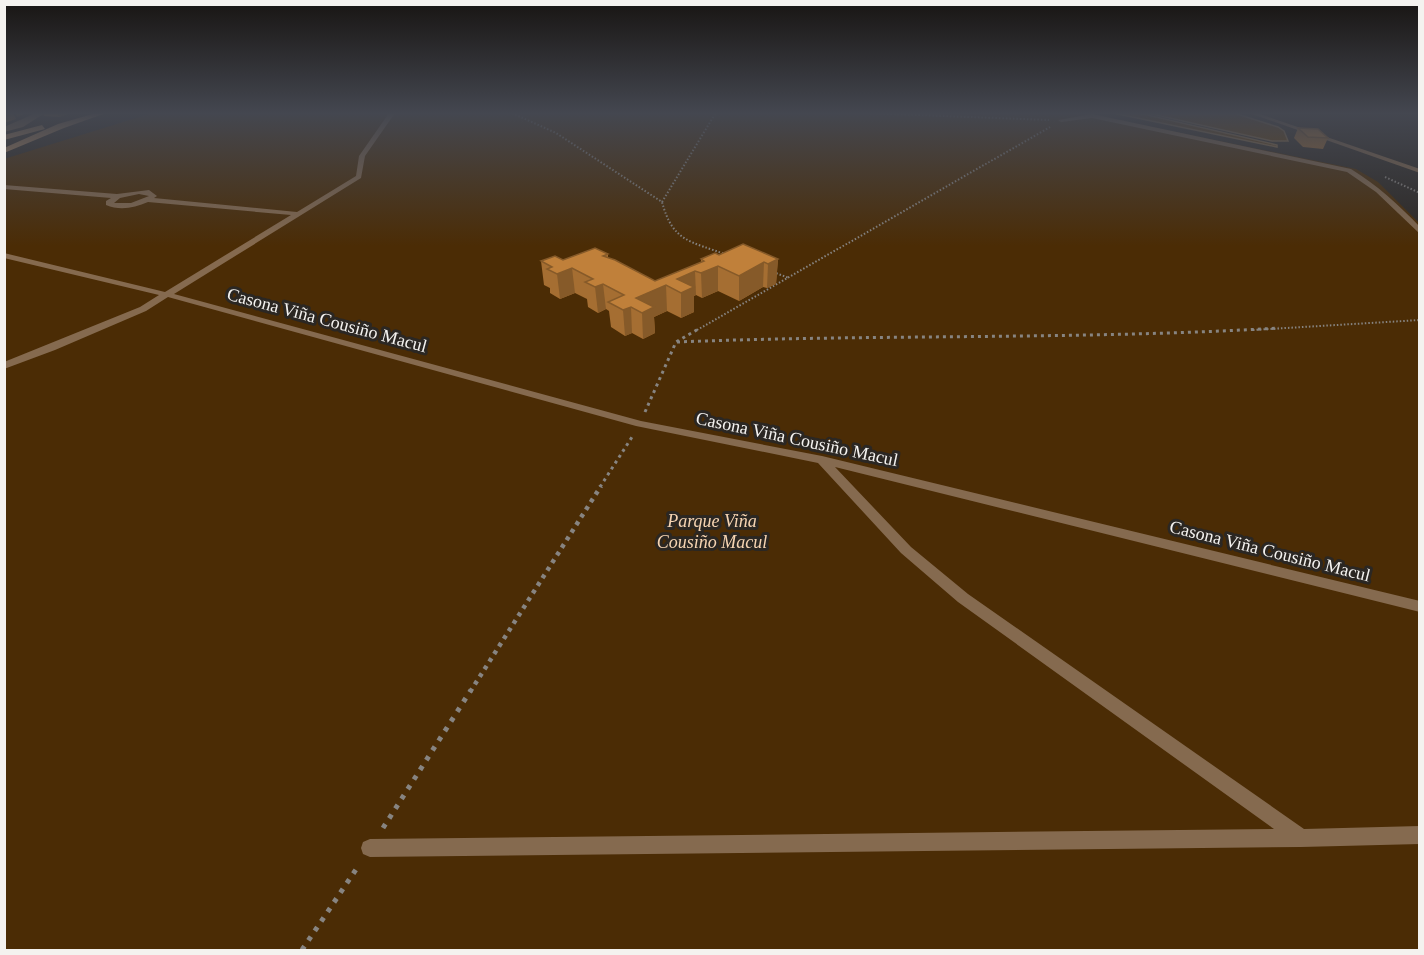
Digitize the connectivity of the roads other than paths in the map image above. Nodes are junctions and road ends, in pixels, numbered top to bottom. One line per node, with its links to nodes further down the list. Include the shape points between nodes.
1 (362, 158): 8 (lane, Casona Viña Cousiño Macul, via 359,177)
2 (1290, 158): 9 (lane, via 1349,170 1369,182)
3 (1380, 158): 4 (lane)
4 (1419, 171)
5 (4, 187): 6 (lane)
6 (116, 196): 7 (lane, via 145,192 152,194); 7 (lane, via 110,204 127,206)
7 (148, 200): 8 (lane)
8 (299, 214): 11 (lane, Casona Viña Cousiño Macul)
9 (1419, 232)
10 (4, 255): 11 (lane, Casona Viña Cousiño Macul)
11 (170, 295): 12 (lane, Casona Viña Cousiño Macul); 13 (lane, Casona Viña Cousiño Macul, via 640,424)
12 (4, 366)
13 (822, 460): 14 (lane, Casona Viña Cousiño Macul); 16 (lane, via 906,550 955,592)
14 (1419, 606)
15 (1419, 834): 16 (lane)
16 (1301, 838): 17 (lane)
17 (370, 848)

